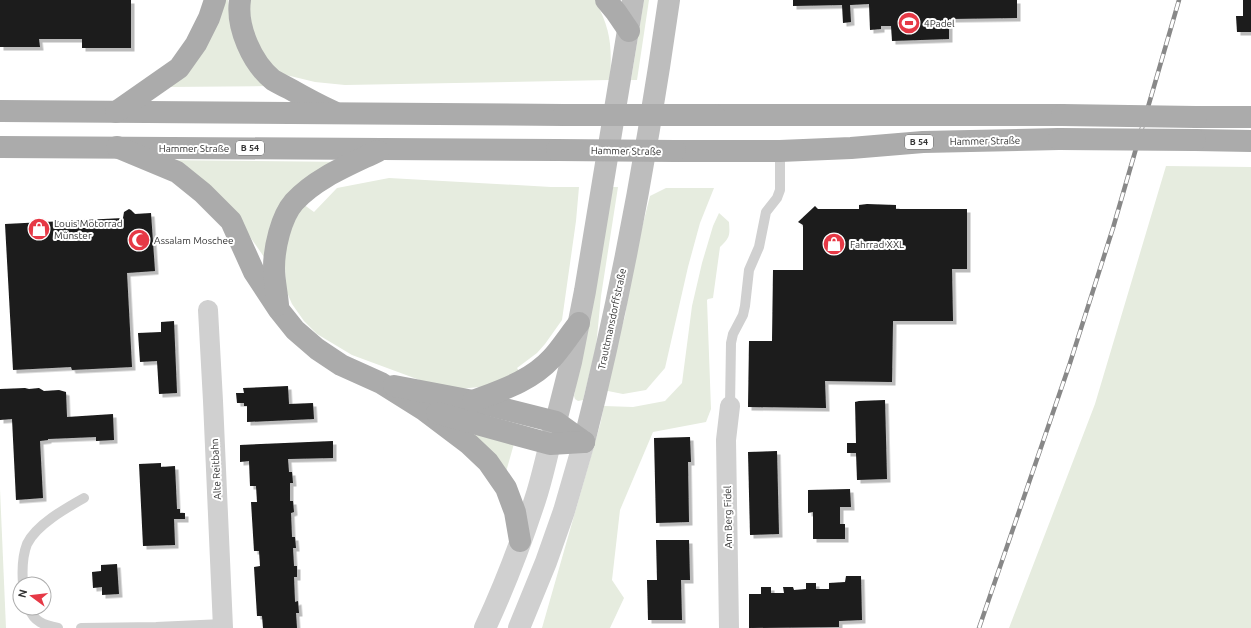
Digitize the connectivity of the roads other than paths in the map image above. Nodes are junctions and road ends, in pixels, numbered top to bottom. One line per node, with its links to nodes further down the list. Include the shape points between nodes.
1 (214, 0): 8 (main road, via 209,18 196,44 179,68)
2 (240, 0): 9 (main road, via 241,26 247,45 258,64 273,80)
3 (606, 0): 6 (main road)
4 (633, 0): 6 (main road)
5 (670, 0): 24 (main road, Trauttmansdorffstraße, via 637,196)
6 (628, 31): 18 (main road)
7 (0, 111): 8 (main road)
8 (116, 112): 9 (main road)
9 (338, 114): 10 (main road, bridge)
10 (1251, 117)
11 (1251, 141): 15 (main road, Hammer Straße / B 54, bridge, via 1059,139 923,142)
12 (0, 147): 13 (main road, Hammer Straße / B 54)
13 (117, 147): 14 (main road, Hammer Straße / B 54); 17 (main road, via 177,172 203,193 231,222 254,272)
14 (383, 149): 15 (main road, Hammer Straße / B 54, bridge); 17 (main road, via 314,184 293,203 276,244 274,270)
15 (780, 151): 21 (lane, via 780,190 766,212 759,247 749,270 743,315 731,342)
16 (208, 310): 30 (street, Alte Reitbahn)
17 (279, 310): 19 (main road, via 295,330 317,349 341,365)
18 (579, 323): 20 (main road, via 552,358 530,376 515,385); 23 (main road, via 572,362)
19 (381, 383): 20 (main road); 22 (main road)
20 (474, 401): 23 (main road)
21 (730, 406): 35 (street, Am Berg Fidel, via 726,440)
22 (424, 410): 25 (main road); 27 (main road, via 469,444 495,470 506,488)
23 (556, 422): 24 (main road); 25 (main road)
24 (584, 442): 25 (main road); 34 (street, Trauttmansdorffstraße, via 546,562)
25 (550, 444): 27 (street, via 535,500)
26 (84, 498): 28 (lane, via 41,526 27,544)
27 (520, 541): 33 (street)
28 (23, 576)
29 (33, 616): 31 (lane, via 44,625)
30 (223, 626): 32 (lane)
31 (58, 628)
32 (81, 628)
33 (485, 628)
34 (518, 628)
35 (729, 628)

